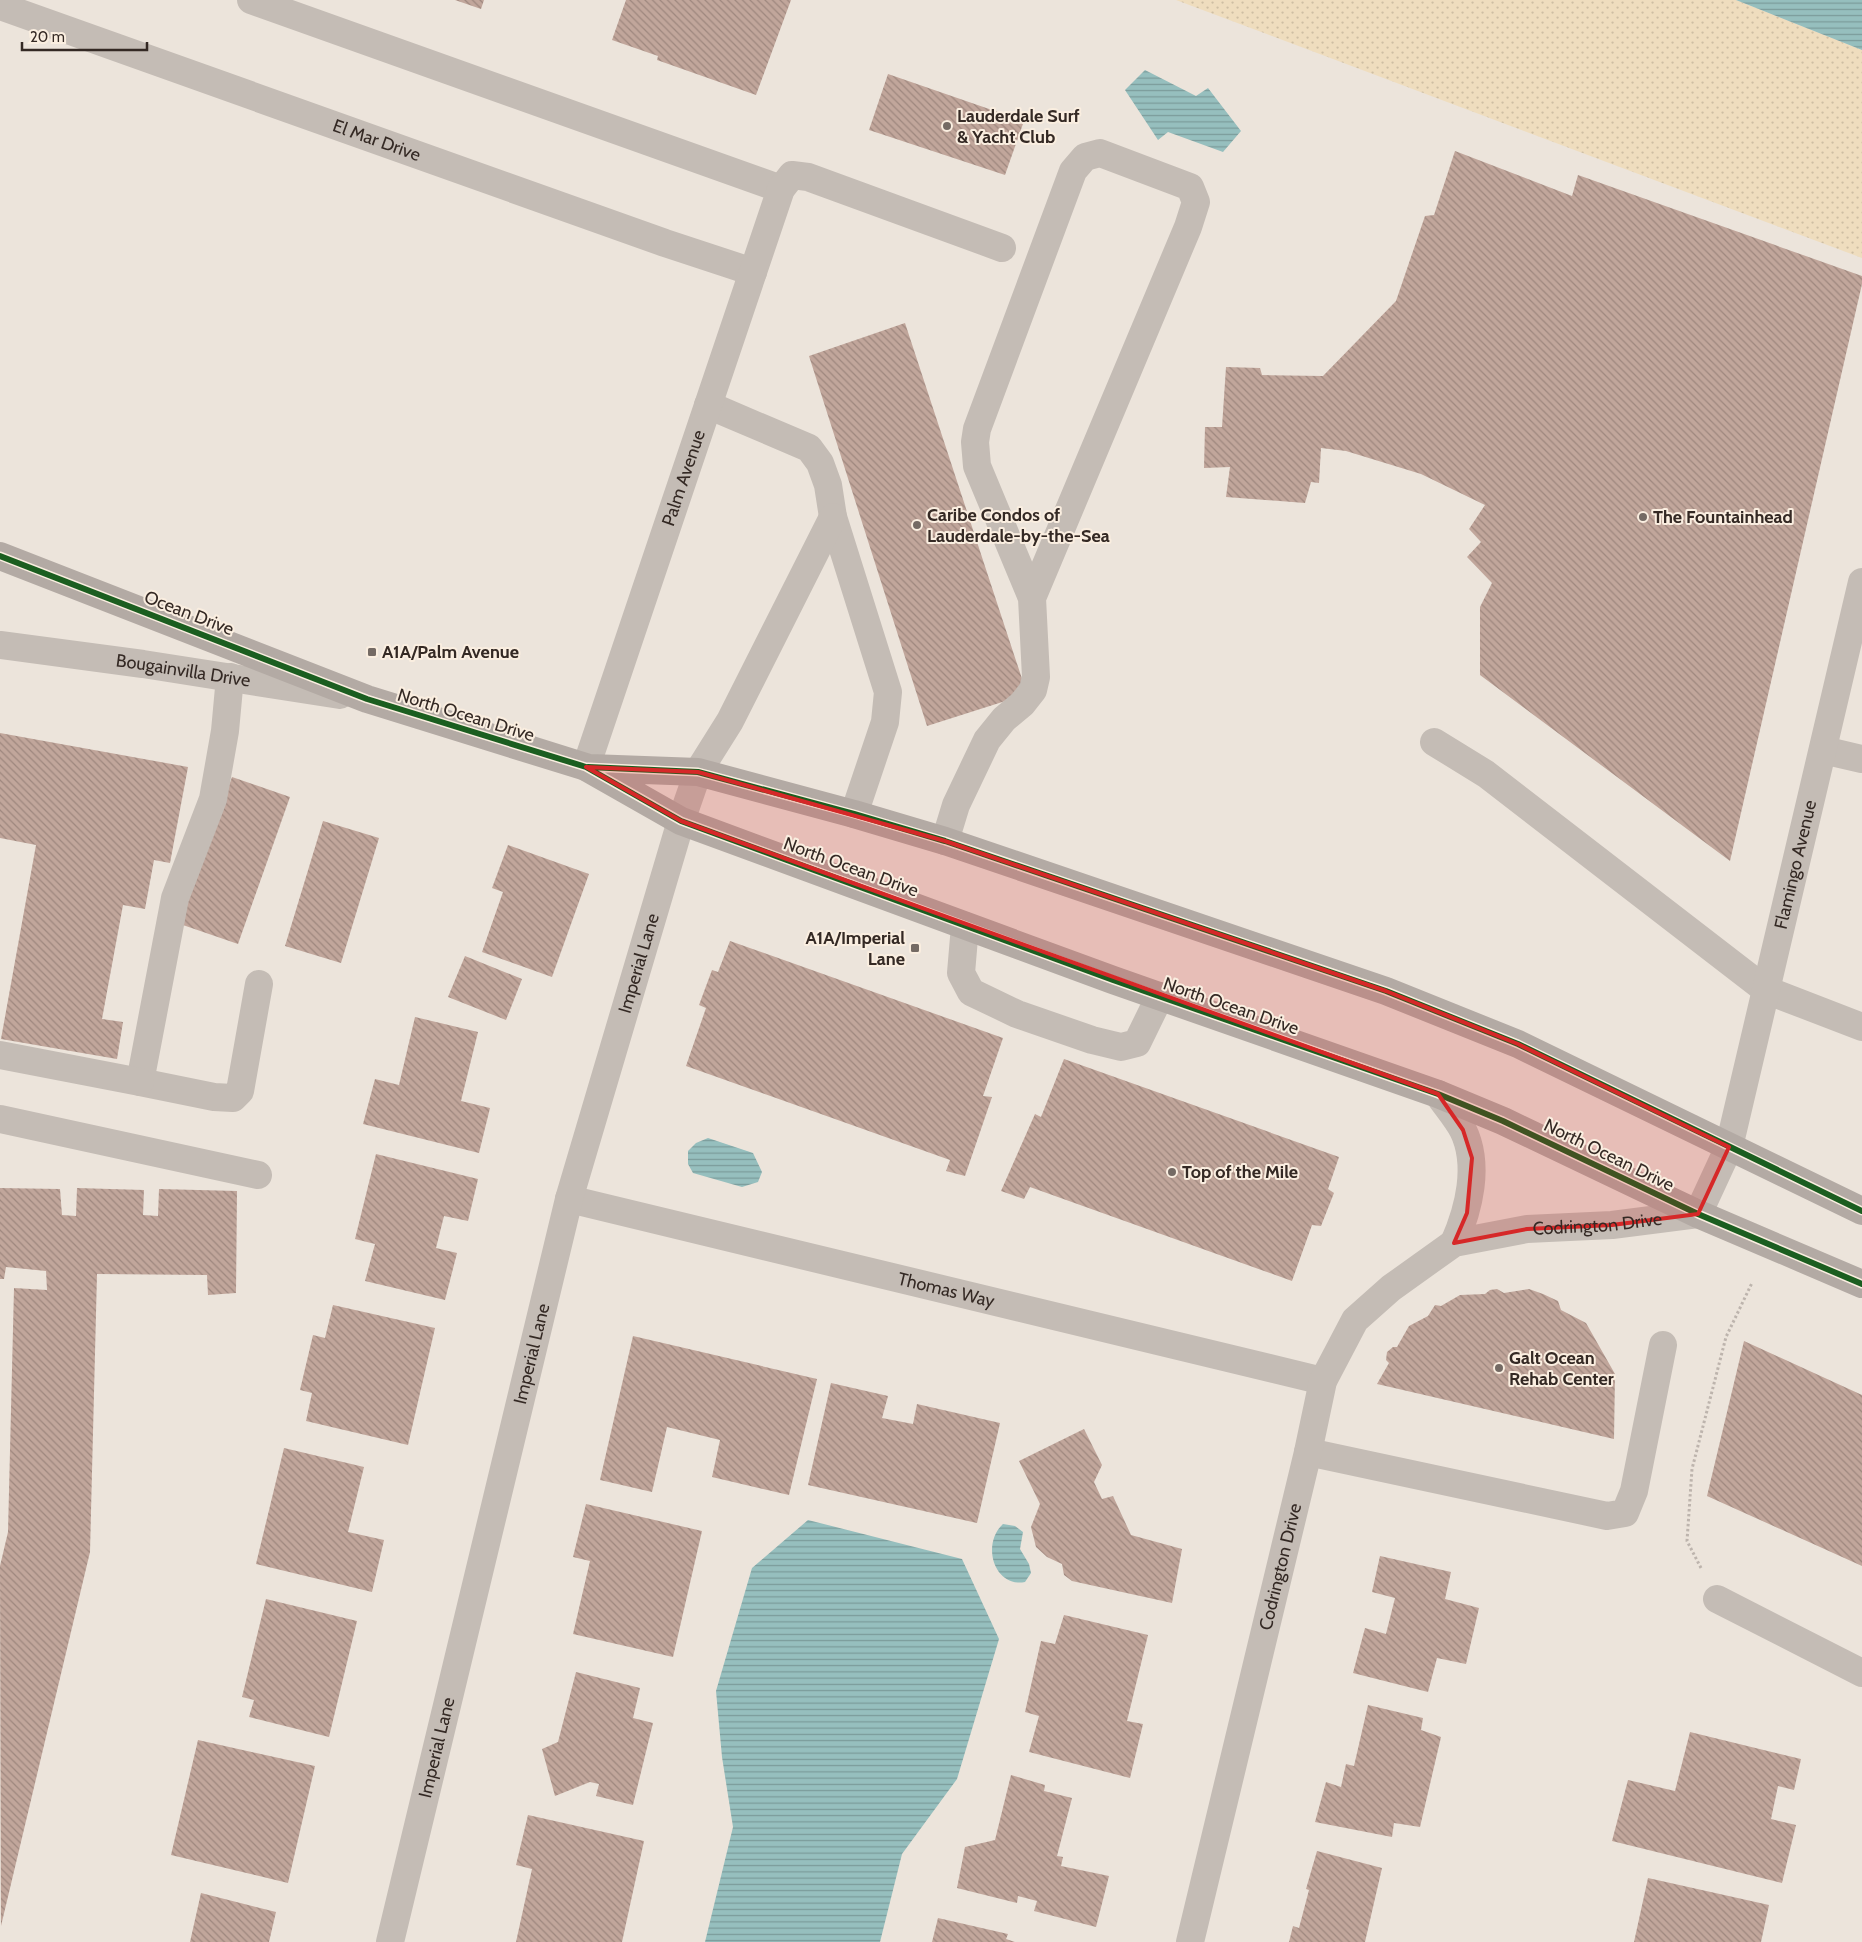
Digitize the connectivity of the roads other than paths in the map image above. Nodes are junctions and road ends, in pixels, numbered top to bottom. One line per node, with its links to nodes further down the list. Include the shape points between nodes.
1 (251, 0): 3 (street)
2 (0, 6): 5 (street, El Mar Drive)
3 (780, 189): 4 (street, via 792,175 808,177); 5 (street, Palm Avenue)
4 (1002, 248)
5 (753, 272): 6 (street, Palm Avenue)
6 (708, 405): 7 (street, via 809,448 820,463 828,485); 17 (street, Palm Avenue)
7 (833, 517): 18 (street, Imperial Lane, via 730,721); 19 (street, via 888,692 884,722)
8 (0, 556): 13 (main road, Ocean Drive)
9 (1862, 582): 15 (street, Flamingo Avenue)
10 (1032, 598): 10 (street, via 1196,202 1190,187 1100,153 1085,157 1073,172 977,429 977,466); 21 (street, via 1036,677 1032,690 987,740 956,805)
11 (0, 645): 12 (street, Bougainvilla Drive)
12 (230, 677): 13 (street, Bougainvilla Drive); 28 (street, via 225,731 213,799 175,898)
13 (367, 699): 17 (main road, North Ocean Drive)
14 (1434, 742): 24 (street, via 1486,774)
15 (1823, 750): 16 (street); 24 (street, Flamingo Avenue)
16 (1862, 759)
17 (586, 767): 18 (main road, North Ocean Drive); 20 (main road, North Ocean Drive)
18 (698, 772): 19 (main road, North Ocean Drive); 20 (street, Imperial Lane)
19 (854, 814): 21 (main road, North Ocean Drive)
20 (681, 820): 22 (main road, North Ocean Drive); 33 (street, Imperial Lane)
21 (945, 841): 31 (main road, North Ocean Drive, via 1386,991 1518,1044)
22 (965, 926): 25 (main road, North Ocean Drive); 25 (street, via 961,973 971,992 1017,1014 1121,1047 1137,1043)
23 (259, 984): 28 (street, via 240,1090 233,1098)
24 (1766, 990): 26 (street); 31 (street, Flamingo Avenue)
25 (1160, 996): 29 (main road, North Ocean Drive)
26 (1862, 1027)
27 (0, 1055): 28 (street)
28 (140, 1082)
29 (1438, 1094): 35 (main road, North Ocean Drive, via 1503,1121); 36 (street, via 1463,1130 1472,1158 1467,1214)
30 (0, 1119): 32 (street)
31 (1729, 1147): 34 (main road, North Ocean Drive); 35 (street)
32 (258, 1175)
33 (569, 1199): 39 (street, Thomas Way); 43 (street, Imperial Lane)
34 (1862, 1211)
35 (1698, 1214): 36 (street, Codrington Drive, via 1612,1225 1527,1228); 37 (main road, North Ocean Drive)
36 (1454, 1243): 39 (street, Codrington Drive, via 1391,1288 1355,1320)
37 (1862, 1284)
38 (1663, 1344): 40 (street, via 1634,1491 1625,1514 1607,1516)
39 (1323, 1381): 40 (street, Codrington Drive)
40 (1308, 1452): 44 (street, Codrington Drive)
41 (1718, 1599): 42 (street)
42 (1862, 1673)
43 (390, 1942)
44 (1190, 1942)

